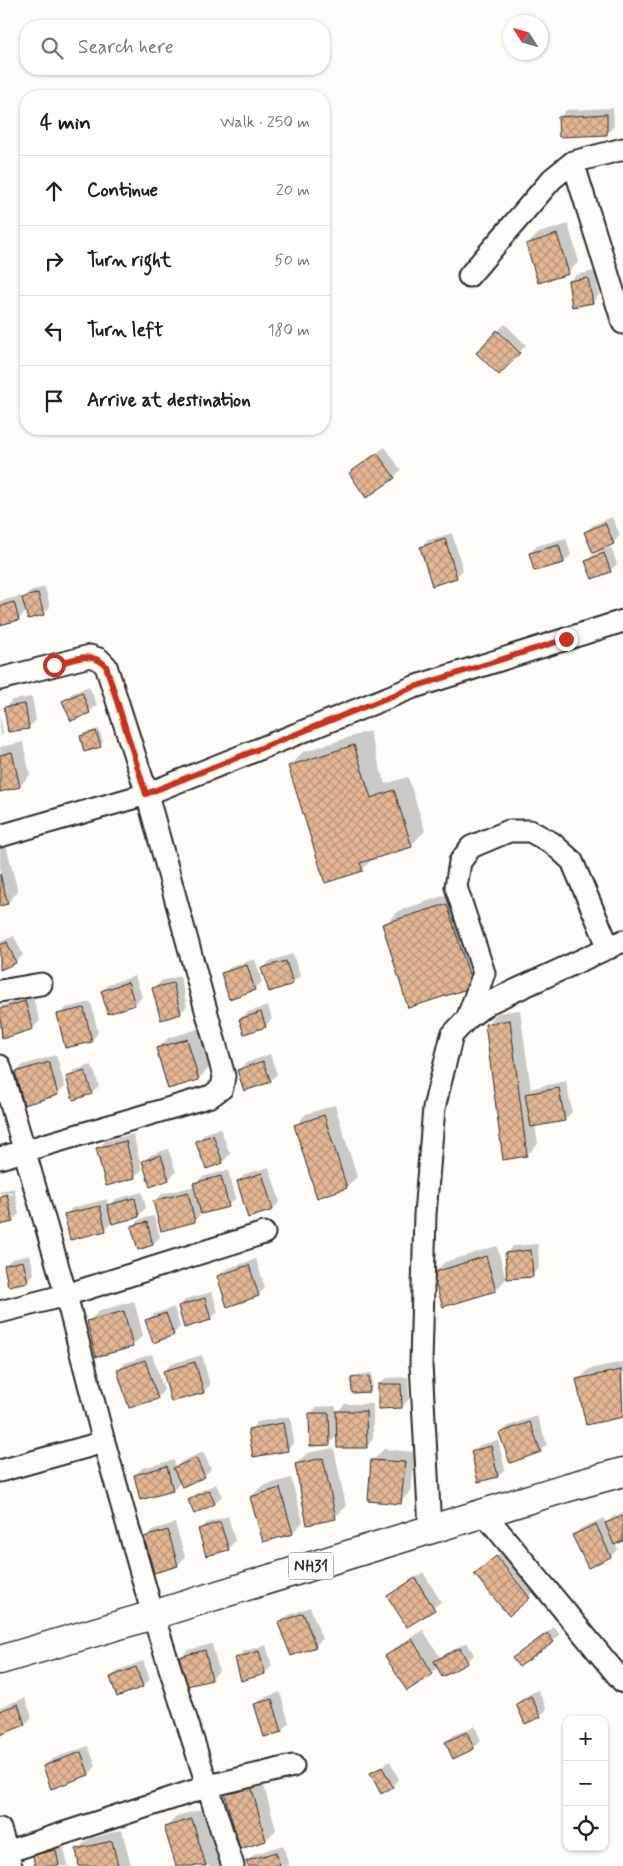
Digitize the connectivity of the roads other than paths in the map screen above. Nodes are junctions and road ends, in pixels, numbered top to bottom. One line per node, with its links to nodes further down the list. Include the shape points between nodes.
1 (623, 149): 2 (street)
2 (573, 162): 3 (street, via 552,179); 4 (street)
3 (469, 276)
4 (623, 323)
5 (623, 621): 7 (street, via 414,687)
6 (0, 679): 7 (street, via 90,656 99,659 106,666)
7 (146, 794): 8 (street); 14 (street, via 224,1076 222,1088 211,1096)
8 (0, 836)
9 (616, 945): 12 (street, via 488,1003); 12 (street, via 572,861 552,843 530,831 509,831 471,847 460,862 456,886 484,973)
10 (41, 984): 11 (street)
11 (0, 991)
12 (467, 1018): 23 (street, via 452,1035 434,1108 425,1214 422,1364)
13 (0, 1066): 14 (street)
14 (24, 1151): 15 (street); 17 (street)
15 (0, 1158)
16 (264, 1233): 17 (street)
17 (66, 1295): 18 (street); 19 (street)
18 (0, 1312)
19 (104, 1442): 20 (street); 24 (street)
20 (0, 1471)
21 (623, 1472): 22 (highway, NH31)
22 (483, 1512): 23 (highway, NH31); 26 (street)
23 (430, 1529): 24 (highway, NH31)
24 (153, 1615): 25 (highway, NH31); 28 (street)
25 (0, 1660)
26 (623, 1682)
27 (293, 1766): 28 (street)
28 (209, 1786): 30 (street); 31 (street)
29 (0, 1829): 30 (street)
30 (6, 1858)
31 (233, 1866)

